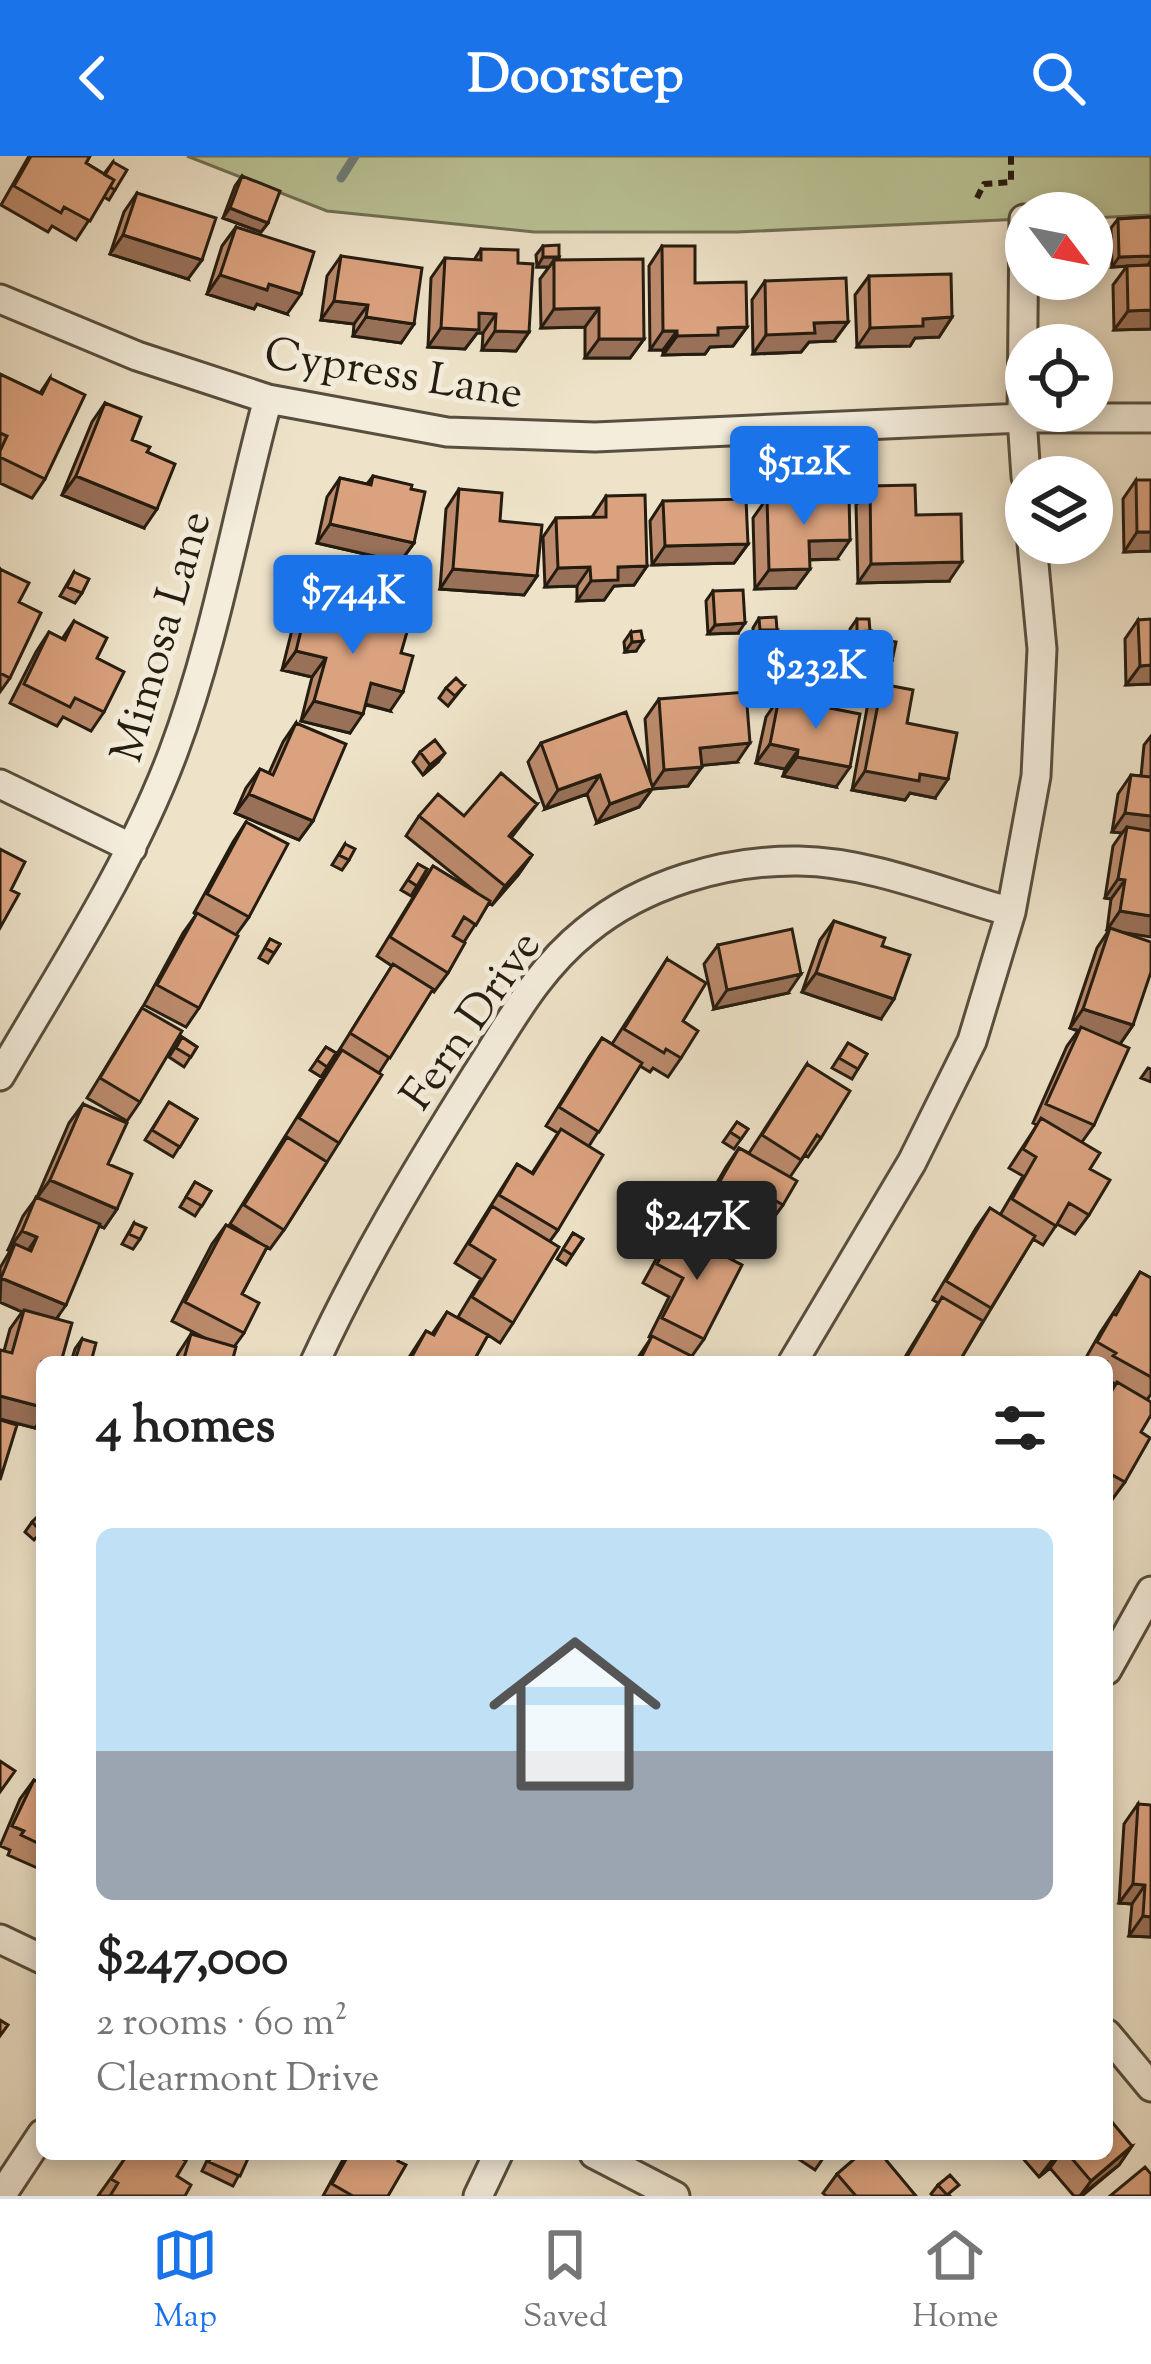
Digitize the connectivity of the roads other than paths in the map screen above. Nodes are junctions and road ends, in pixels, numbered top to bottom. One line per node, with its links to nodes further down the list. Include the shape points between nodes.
1 (0, 299): 2 (street, Cypress Lane)
2 (268, 399): 5 (street, Cypress Lane, via 447,432 524,436); 8 (street, Mimosa Lane, via 198,682)
3 (1113, 418): 4 (street, Cypress Lane)
4 (1151, 418)
5 (1005, 419)
6 (1034, 564): 9 (street, via 1042,649 1036,776)
7 (0, 784): 8 (street)
8 (132, 848): 10 (street, Mimosa Lane)
9 (1012, 912): 11 (street, Fern Drive, via 852,867 799,861 676,881 589,928 538,978 415,1171); 12 (street, via 972,1041 912,1162)
10 (0, 1076)
11 (318, 1356)
12 (797, 1356)
13 (1151, 1591): 14 (street)
14 (1113, 1659)
15 (0, 1939): 16 (street)
16 (36, 1956)
17 (1113, 2041): 18 (street)
18 (1151, 2087)
19 (36, 2143): 22 (street)
20 (495, 2160): 23 (street)
21 (606, 2160): 24 (street)
22 (1, 2196)
23 (478, 2196)
24 (675, 2196)

